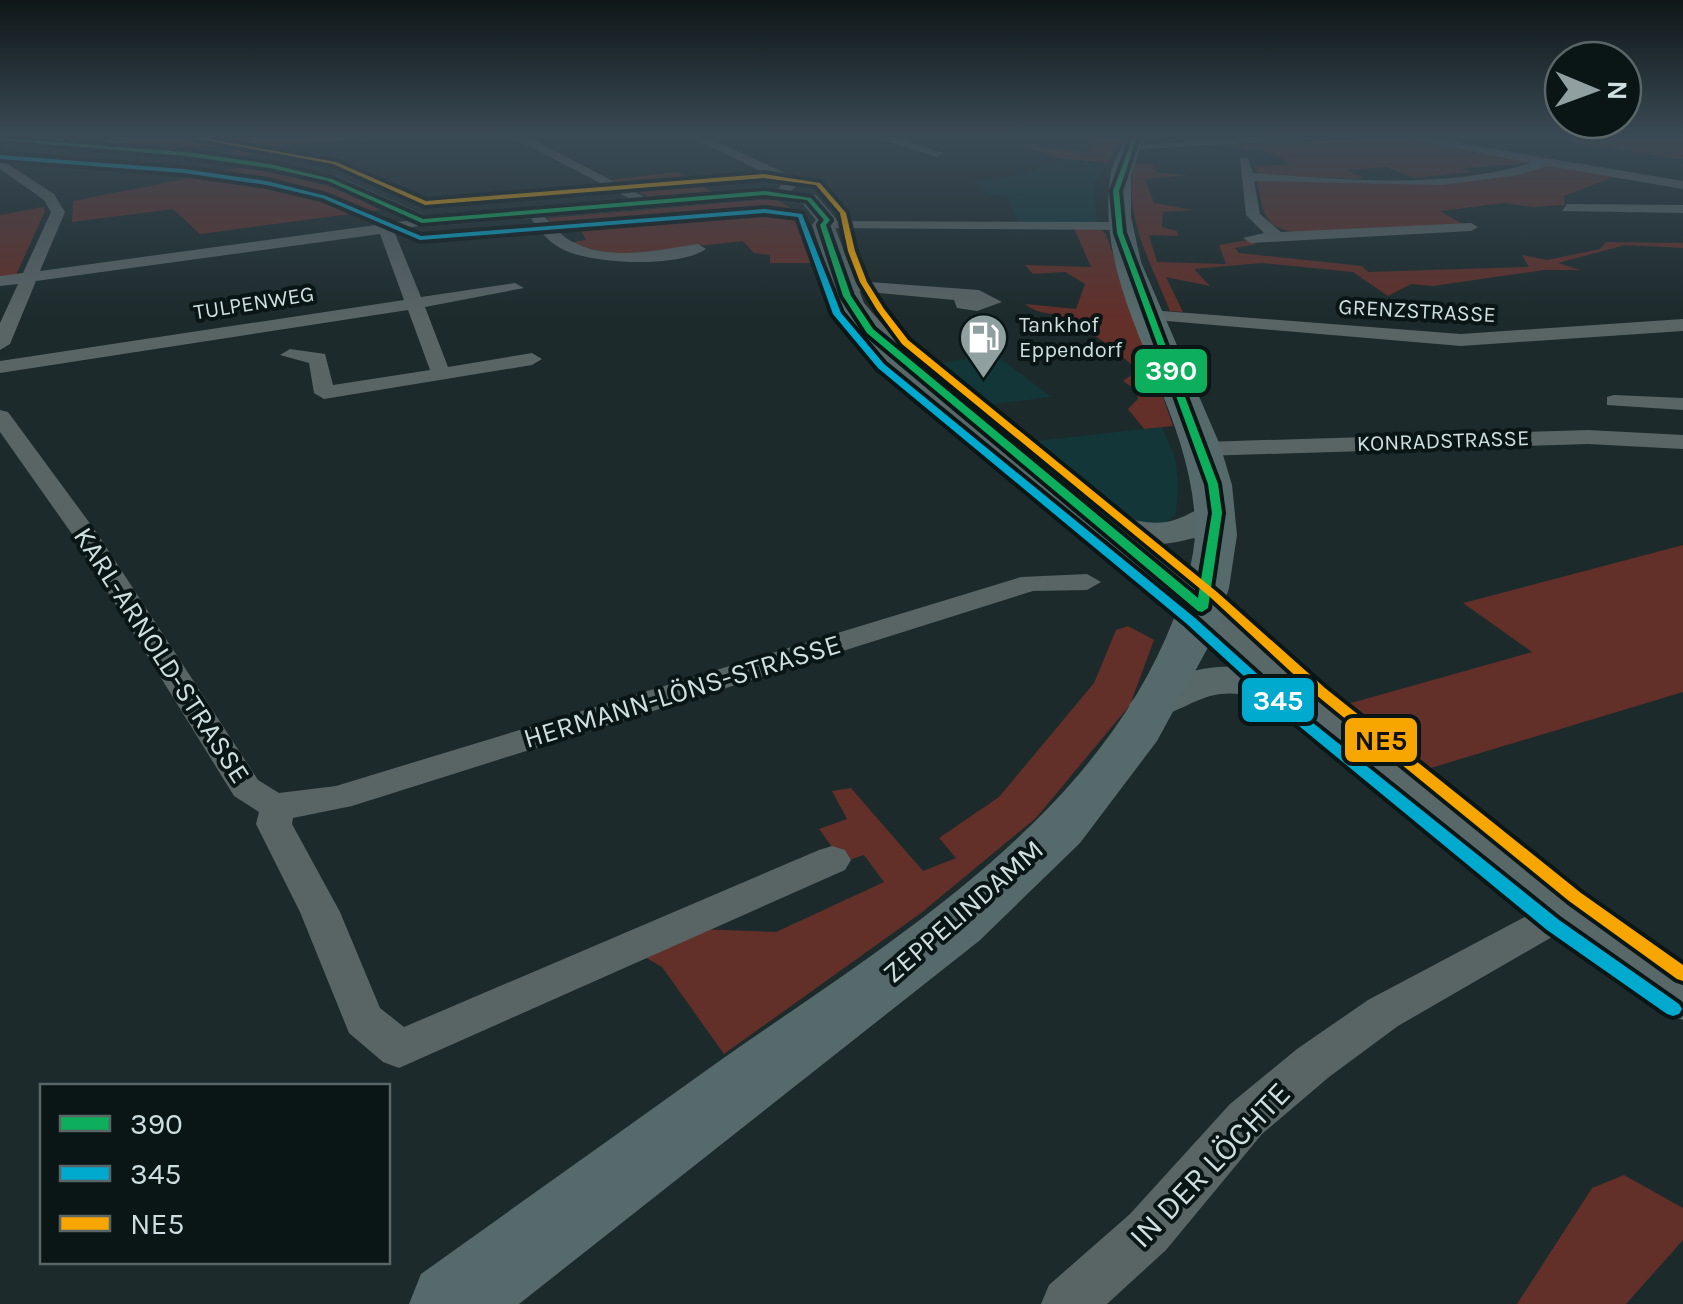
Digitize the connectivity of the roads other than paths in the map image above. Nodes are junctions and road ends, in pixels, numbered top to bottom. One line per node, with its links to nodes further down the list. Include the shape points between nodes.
1 (49, 198): 20 (street, via 58,212)
2 (375, 198): 12 (street)
3 (639, 198): 8 (street)
4 (723, 198): 8 (street)
5 (795, 198): 13 (street, via 814,202 827,220)
6 (1116, 198): 14 (main road, ZEPPELINDAMM)
7 (1251, 198): 17 (street, via 1253,215)
8 (649, 203): 11 (street)
9 (1566, 208): 10 (street)
10 (1683, 209)
11 (536, 214): 12 (street); 19 (street, via 556,242 580,252 636,257)
12 (422, 221): 16 (street)
13 (823, 225): 14 (street); 22 (street)
14 (1118, 226): 26 (main road, ZEPPELINDAMM)
15 (1472, 226): 17 (street)
16 (386, 230): 20 (street); 25 (street)
17 (1275, 235): 18 (street)
18 (1251, 238)
19 (698, 249)
20 (31, 277): 21 (street); 28 (street)
21 (0, 281)
22 (842, 284): 24 (street); 39 (street, via 858,316 888,349)
23 (515, 288): 25 (street, TULPENWEG)
24 (963, 296)
25 (414, 302): 31 (street, TULPENWEG); 32 (street)
26 (1150, 315): 27 (street, GRENZSTRASSE, via 1461,340); 37 (main road, ZEPPELINDAMM)
27 (1683, 325)
28 (0, 344)
29 (290, 355): 32 (street, via 318,358 324,393)
30 (532, 359): 32 (street)
31 (0, 367)
32 (442, 376)
33 (1614, 401): 34 (street)
34 (1683, 404)
35 (0, 418): 44 (street, KARL-ARNOLD-STRASSE, via 84,534 246,788)
36 (1683, 442): 37 (street, KONRADSTRASSE, via 1588,438)
37 (1203, 448): 38 (main road, ZEPPELINDAMM)
38 (1217, 513): 39 (street, via 1184,532 1154,536); 41 (main road, ZEPPELINDAMM)
39 (1091, 517): 41 (street)
40 (1087, 582): 44 (street, HERMANN-LÖNS-STRASSE, via 1030,583 340,796)
41 (1202, 608): 42 (main road, ZEPPELINDAMM); 43 (street)
42 (1152, 704): 43 (street, via 1205,680 1232,679 1264,682); 48 (main road, ZEPPELINDAMM, via 1091,790 1026,864 902,967)
43 (1308, 704): 46 (street)
44 (278, 808): 45 (street, via 274,824 320,912 364,1020 400,1049)
45 (832, 860)
46 (1564, 911): 47 (street); 49 (street, IN DER LÖCHTE, via 1384,1013 1313,1063 1246,1119 1148,1232)
47 (1683, 995)
48 (452, 1304)
49 (1068, 1304)

